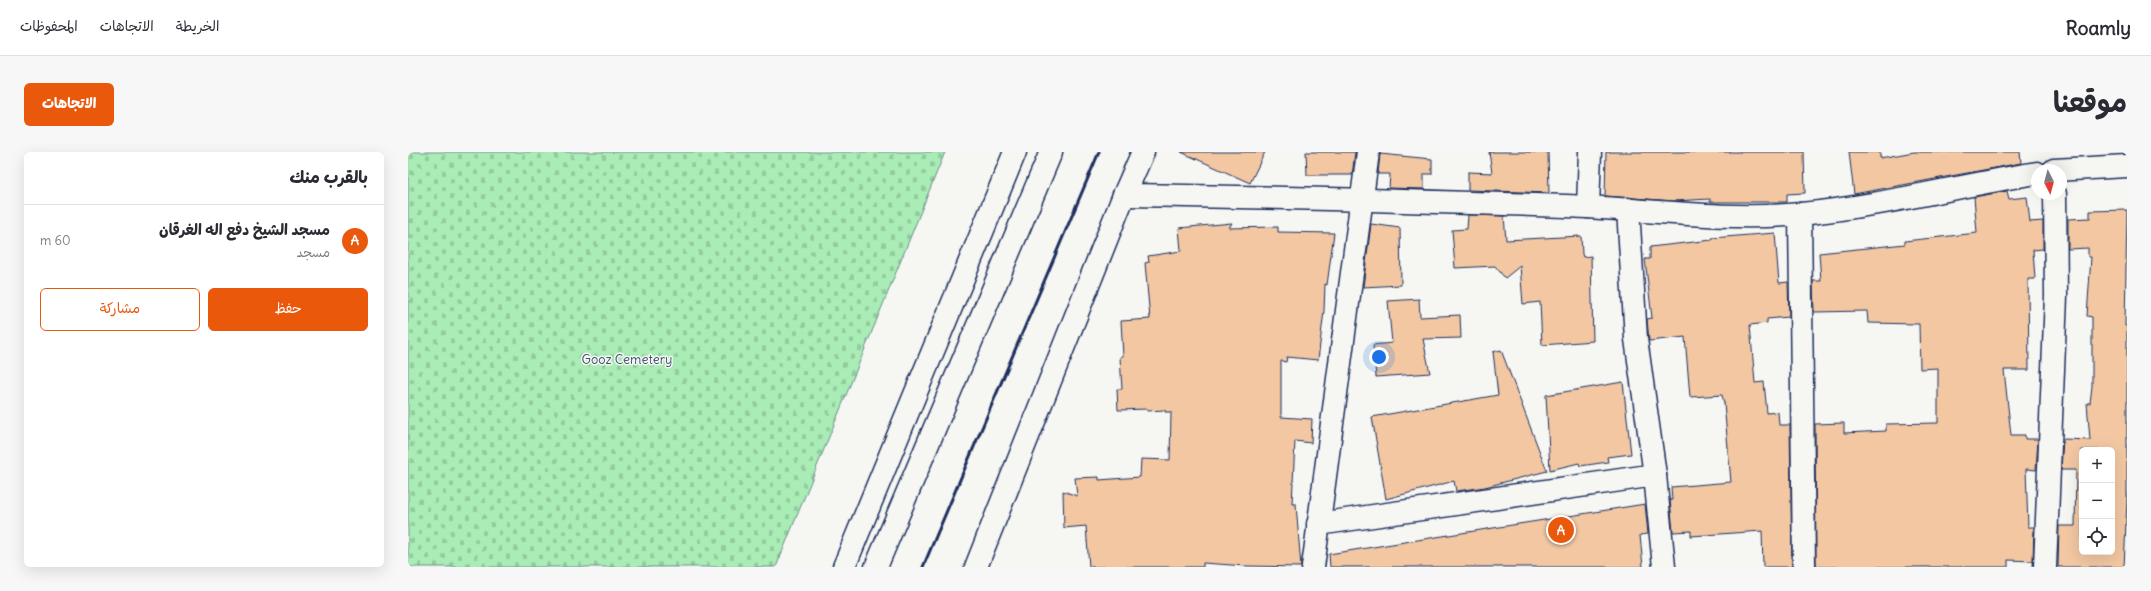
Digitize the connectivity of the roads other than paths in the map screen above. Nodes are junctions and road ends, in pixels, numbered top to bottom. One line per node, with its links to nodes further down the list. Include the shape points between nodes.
1 (1015, 152): 19 (street)
2 (1051, 152): 20 (street)
3 (1143, 152): 11 (street)
4 (1368, 152): 12 (street)
5 (1590, 152): 14 (street)
6 (2050, 152): 7 (street)
7 (2053, 164)
8 (2127, 166): 9 (street)
9 (2067, 169)
10 (2031, 174): 16 (street, via 1862,206)
11 (1124, 194): 12 (street); 21 (street)
12 (1362, 199): 14 (street); 18 (street)
13 (2055, 200): 25 (street, via 2056,296)
14 (1588, 207): 15 (street)
15 (1628, 209): 16 (street, via 1738,216); 17 (street, via 1636,339)
16 (1800, 214): 24 (street)
17 (1655, 475): 18 (street); 23 (street)
18 (1318, 524): 22 (street)
19 (844, 567)
20 (876, 567)
21 (976, 567)
22 (1313, 567)
23 (1664, 567)
24 (1804, 567)
25 (2045, 567)

